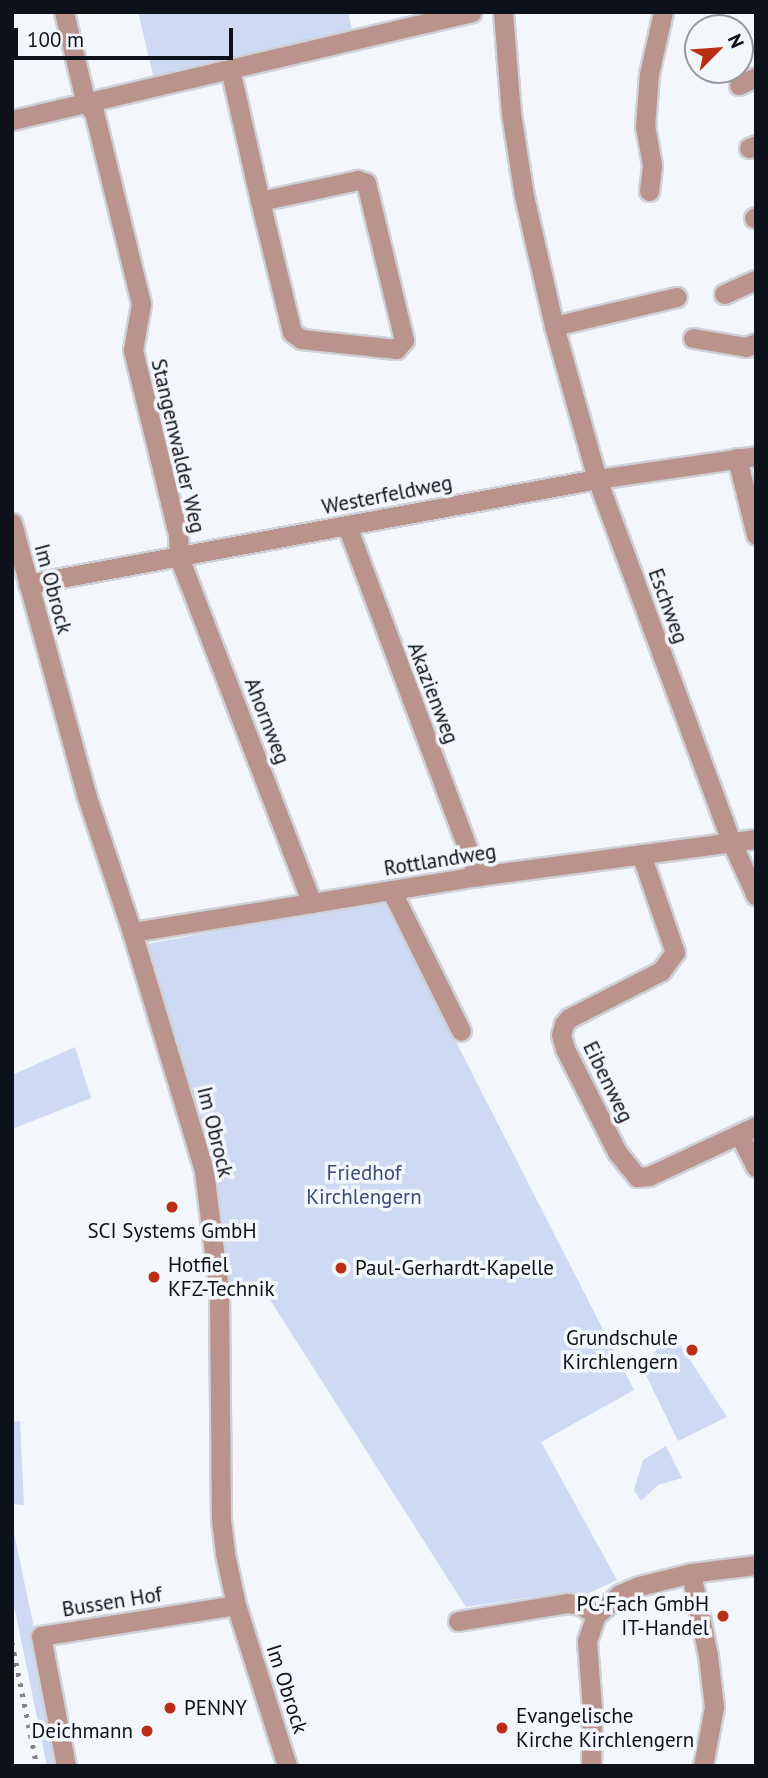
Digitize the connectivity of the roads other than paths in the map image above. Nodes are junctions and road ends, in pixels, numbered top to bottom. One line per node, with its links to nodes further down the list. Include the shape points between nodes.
1 (64, 12): 7 (street, Stangenwalder Weg)
2 (471, 12): 5 (street)
3 (503, 12): 14 (street, Eschweg, via 523,196)
4 (663, 12): 9 (street, via 649,74 645,127 652,165)
5 (448, 15): 6 (street)
6 (230, 69): 7 (street); 10 (street)
7 (86, 104): 8 (street); 22 (street, Stangenwalder Weg, via 94,112 141,304 133,351 178,535)
8 (12, 120)
9 (649, 191)
10 (260, 201): 10 (street, via 292,332 301,339 396,349 404,340 366,183 358,180)
11 (756, 280): 12 (street)
12 (723, 294)
13 (677, 297): 14 (street)
14 (554, 326): 18 (street, Eschweg)
15 (693, 338): 16 (street, via 746,347)
16 (756, 343)
17 (746, 457): 18 (street, Westerfeldweg); 21 (street)
18 (597, 479): 20 (street, Westerfeldweg); 25 (street, Eschweg)
19 (12, 523): 23 (street, Im Obrock)
20 (347, 526): 22 (street, Westerfeldweg); 27 (street, Akazienweg)
21 (756, 535)
22 (179, 556): 23 (street, Westerfeldweg); 30 (street, Ahornweg)
23 (27, 584): 31 (street, Im Obrock, via 82,780)
24 (756, 839): 25 (street, Rottlandweg)
25 (732, 843): 26 (street, Rottlandweg); 29 (street, Eschweg)
26 (641, 854): 27 (street, Rottlandweg); 33 (street, Eibenweg, via 675,952 661,971 569,1018 561,1034 565,1049 617,1152 637,1177 649,1176)
27 (478, 876): 28 (street, Rottlandweg)
28 (391, 890): 30 (street, Rottlandweg); 32 (street)
29 (756, 896)
30 (313, 902): 31 (street, Rottlandweg)
31 (132, 933): 37 (street, Im Obrock, via 204,1171 219,1292 220,1520)
32 (461, 1031)
33 (747, 1130): 34 (street)
34 (756, 1167)
35 (756, 1565): 36 (street)
36 (691, 1573): 38 (street, via 620,1594); 43 (street, via 715,1707)
37 (236, 1605): 40 (street, Bussen Hof, via 41,1636); 41 (street, Im Obrock)
38 (596, 1615): 39 (street, via 581,1605 567,1603); 42 (street, via 587,1641)
39 (458, 1621)
40 (66, 1766)
41 (287, 1766)
42 (591, 1766)
43 (703, 1766)

